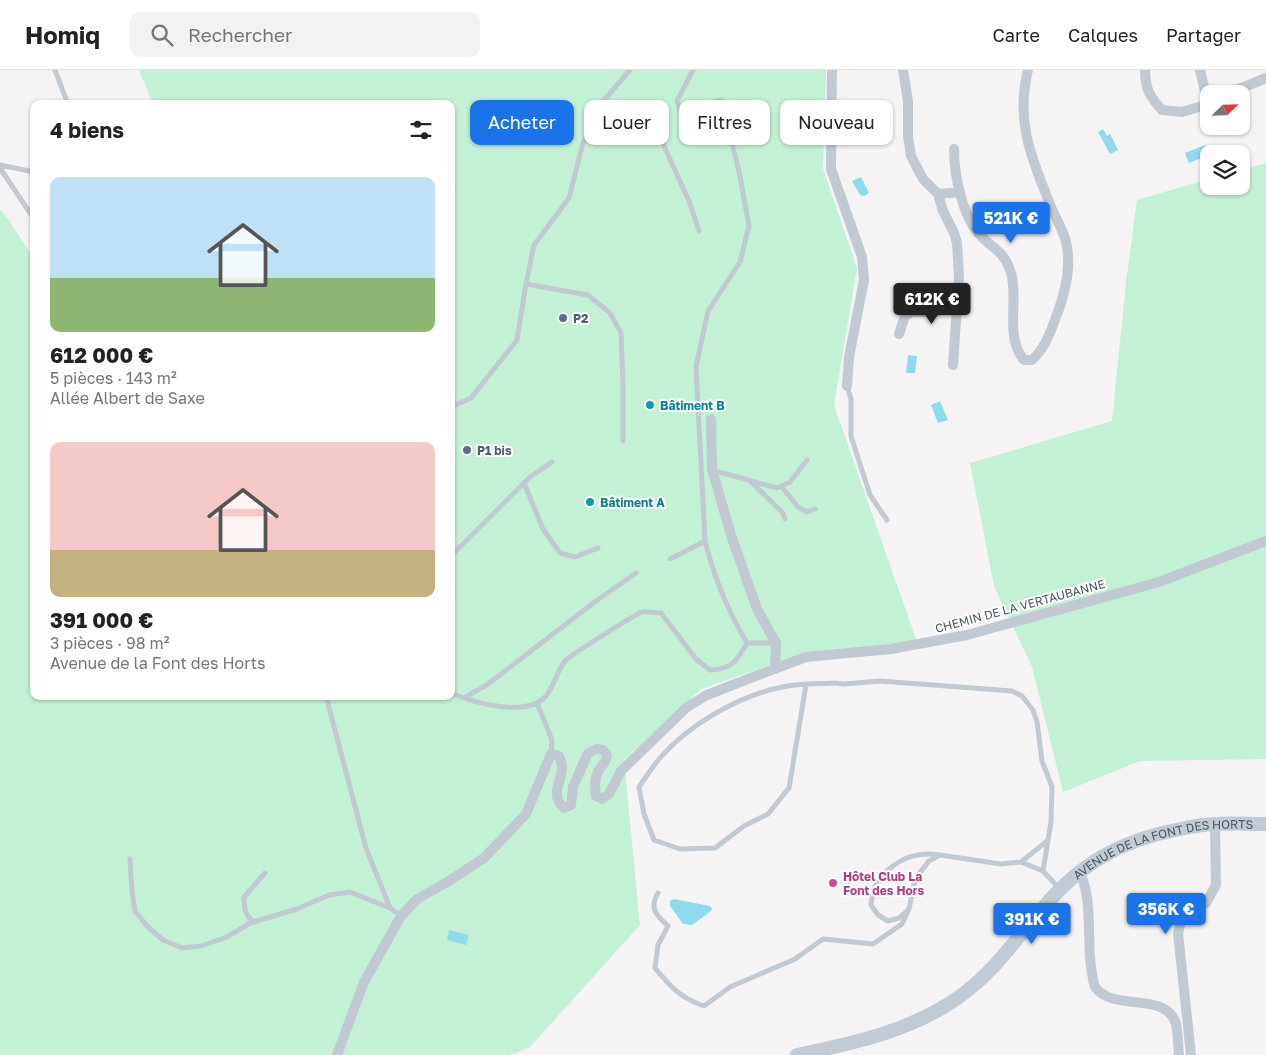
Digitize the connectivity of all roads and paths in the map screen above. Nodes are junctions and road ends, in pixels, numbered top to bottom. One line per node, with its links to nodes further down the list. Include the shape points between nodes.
1 (55, 70): 12 (lane)
2 (630, 70): 13 (lane)
3 (693, 70): 41 (lane, via 677,101 680,108 688,109 721,100 740,171 749,226 740,262 708,311 696,367)
4 (832, 70): 28 (street, via 831,169 862,257 864,280 849,357)
5 (903, 70): 21 (street, via 911,156 923,179)
6 (1028, 70): 20 (street, via 1022,110 1028,144 1066,242 1068,264 1064,296 1050,333 1032,360 1024,360 1014,341 1014,289 1009,267 1001,252 980,236 969,220)
7 (1145, 70): 14 (street, via 1150,97 1162,110 1182,112)
8 (1200, 70): 10 (street)
9 (1266, 78): 11 (street)
10 (1204, 85)
11 (1249, 85)
12 (66, 100)
13 (604, 100)
14 (1200, 106)
15 (584, 141): 24 (lane, via 569,198 534,245)
16 (664, 145): 23 (lane, via 690,200)
17 (954, 149): 20 (street)
18 (0, 167): 19 (lane); 22 (lane)
19 (30, 171)
20 (960, 192): 21 (street)
21 (938, 194): 25 (street, via 957,243 960,276)
22 (30, 212)
23 (699, 231)
24 (526, 284): 29 (lane, via 517,340 470,398); 31 (lane, via 588,295 610,313 621,333)
25 (957, 304): 26 (street, via 936,312 912,312 905,316); 27 (street)
26 (899, 334)
27 (953, 365)
28 (847, 386): 40 (lane, via 851,399 851,436 870,495)
29 (455, 405)
30 (711, 419): 34 (street)
31 (623, 441)
32 (807, 460): 37 (lane, via 790,482)
33 (552, 462): 36 (lane)
34 (712, 469): 35 (lane); 48 (street, via 757,609)
35 (747, 479): 37 (lane, via 776,488); 39 (lane, via 782,512)
36 (524, 483): 43 (lane, via 543,529 560,553 574,557); 44 (lane)
37 (781, 486): 38 (lane, via 798,507 807,512)
38 (815, 509)
39 (785, 519)
40 (887, 520)
41 (706, 541): 45 (lane); 47 (lane, via 732,616)
42 (1266, 541): 49 (street, CHEMIN DE LA VERTAUBANNE, via 1159,582 967,636 891,649 806,658)
43 (598, 548)
44 (455, 552)
45 (670, 559)
46 (636, 573): 52 (lane, via 488,684)
47 (747, 643): 48 (lane); 54 (lane, via 736,663 720,670 710,670 696,659 661,613 641,612 566,660 546,695)
48 (776, 643): 49 (street)
49 (775, 669): 55 (street, CHEMIN DE LA VERTAUBANNE, via 707,695 687,707 621,771 609,794 602,798 596,796 595,788 597,772 606,762 607,755 603,750 588,753 574,787 571,805 564,808 556,794 563,766 559,756)
50 (806, 685): 50 (lane, via 784,686 729,706 692,729 659,759 639,787 644,814 654,840 680,849 715,848 744,826 768,814 789,788); 58 (lane, via 880,681 1012,691 1022,696 1033,710 1037,722 1042,761 1052,787)
51 (455, 695): 52 (lane)
52 (464, 698): 54 (lane, via 499,707)
53 (327, 700): 67 (lane, via 366,848)
54 (537, 703): 55 (lane, via 552,740)
55 (551, 754): 69 (street, via 526,814 484,858 417,899)
56 (1215, 824): 57 (main road, AVENUE DE LA FONT DES HORTS); 63 (main road, AVENUE DE LA FONT DES HORTS, via 1159,833 1100,856); 74 (street, via 1216,885 1206,903 1187,914 1178,933)
57 (1266, 824)
58 (1048, 841): 61 (lane); 62 (lane)
59 (940, 855): 61 (lane, via 1001,864); 68 (lane, via 929,861 918,875); 68 (lane, via 910,856 880,877 870,904 878,915 888,921 899,918)
60 (130, 860): 70 (lane, via 135,911 163,940 182,948 202,946 227,938)
61 (1021, 862): 62 (lane)
62 (1043, 871): 65 (lane)
63 (1078, 871): 65 (main road, AVENUE DE LA FONT DES HORTS); 73 (street, via 1083,877 1087,896 1089,961 1095,987 1104,995 1162,1007 1169,1012 1176,1024)
64 (265, 873): 70 (lane, via 244,897 247,915)
65 (1059, 888): 72 (main road, AVENUE DE LA FONT DES HORTS, via 998,963 978,982 931,1015 872,1037)
66 (658, 892): 68 (lane, via 653,901 654,910 668,926 658,945 655,968 682,996 704,1006 730,987 795,959 823,939 873,944 902,924)
67 (390, 908): 69 (lane); 70 (lane, via 350,892 329,895)
68 (908, 909)
69 (401, 916): 71 (street, via 364,982)
70 (255, 922)
71 (337, 1055)
72 (797, 1055)
73 (1179, 1055)
74 (1191, 1055)

